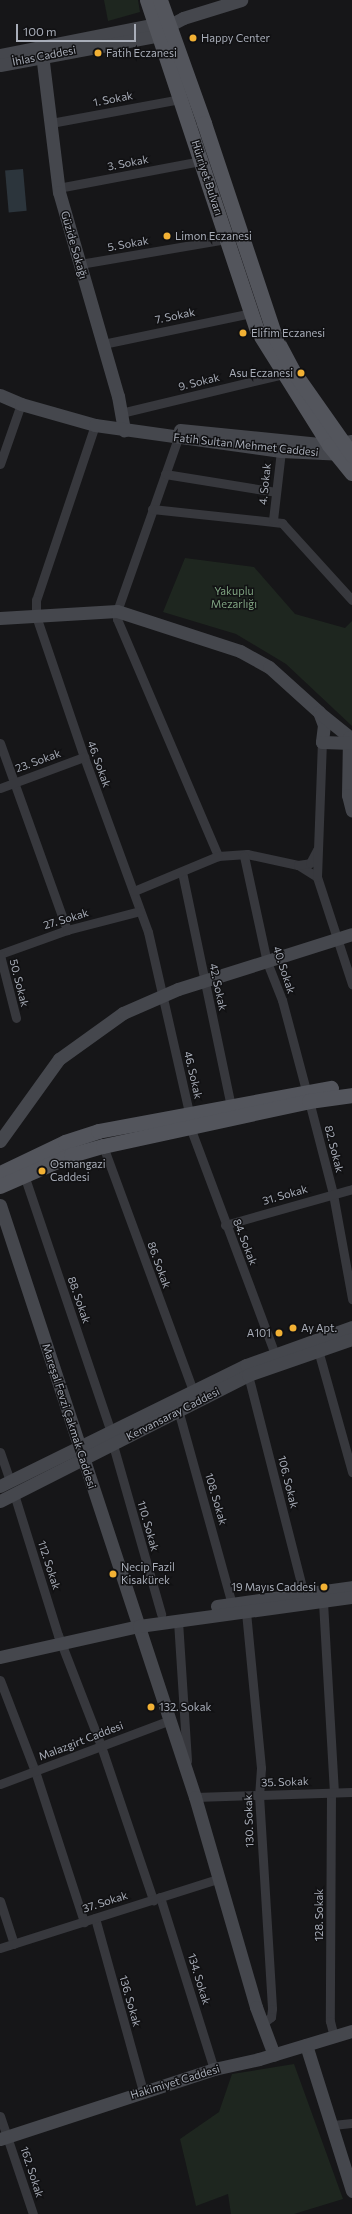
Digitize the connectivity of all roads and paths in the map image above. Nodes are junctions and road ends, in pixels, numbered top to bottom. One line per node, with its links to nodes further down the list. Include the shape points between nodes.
1 (147, 0): 4 (main road, Hürriyet Bulvarı)
2 (160, 0): 4 (main road, Hürriyet Bulvarı)
3 (240, 0): 4 (street, İhlas Caddesi)
4 (163, 25): 5 (street, İhlas Caddesi); 8 (main road, Hürriyet Bulvarı); 24 (main road, Hürriyet Bulvarı, via 276,339 293,371)
5 (42, 51): 6 (street, İhlas Caddesi); 7 (street, İhlas Caddesi); 9 (street, Güzide Sokağı)
6 (0, 55)
7 (0, 65)
8 (180, 99): 9 (street, 1. Sokak); 10 (main road, Hürriyet Bulvarı)
9 (51, 123): 11 (street, Güzide Sokağı)
10 (201, 161): 11 (street, 3. Sokak); 12 (main road, Hürriyet Bulvarı)
11 (58, 188): 13 (street, Güzide Sokağı)
12 (226, 239): 13 (street, 5. Sokak); 14 (main road, Hürriyet Bulvarı)
13 (80, 264): 15 (street, Güzide Sokağı)
14 (251, 313): 15 (street, 7. Sokak); 16 (main road, Hürriyet Bulvarı, via 257,330)
15 (103, 344): 19 (street, Güzide Sokağı)
16 (283, 374): 19 (street, 9. Sokak); 24 (main road, Hürriyet Bulvarı)
17 (0, 395): 18 (street, Fatih Sultan Mehmet Caddesi)
18 (21, 404): 20 (street, Fatih Sultan Mehmet Caddesi); 26 (street)
19 (121, 413): 21 (street, Güzide Sokağı)
20 (95, 425): 21 (street, Fatih Sultan Mehmet Caddesi); 34 (street, 46. Sokak, via 36,600)
21 (124, 430): 22 (street, Fatih Sultan Mehmet Caddesi)
22 (158, 432): 23 (street, Fatih Sultan Mehmet Caddesi, via 160,436); 24 (street, Fatih Sultan Mehmet Caddesi, via 162,429 217,432)
23 (178, 438): 25 (street, Fatih Sultan Mehmet Caddesi); 28 (street)
24 (345, 450): 25 (street, Fatih Sultan Mehmet Caddesi); 27 (main road, Hürriyet Bulvarı)
25 (281, 451): 29 (street, 4. Sokak)
26 (0, 464)
27 (352, 473)
28 (165, 474): 29 (street); 30 (street)
29 (276, 492): 31 (street, 4. Sokak)
30 (152, 509): 31 (street); 33 (street)
31 (274, 520): 32 (street, via 282,523)
32 (352, 600)
33 (117, 611): 34 (street); 36 (street, via 256,659 278,674); 38 (street, via 146,625 233,654 261,668 283,686 314,718); 45 (street, via 117,619)
34 (36, 616): 35 (street); 40 (street, 46. Sokak)
35 (0, 618)
36 (319, 712): 37 (street); 38 (street, via 324,725)
37 (350, 740): 38 (street, via 329,736); 43 (street, via 348,795)
38 (322, 742): 44 (street)
39 (0, 744): 41 (street)
40 (84, 757): 41 (street, 23. Sokak); 50 (street, 46. Sokak)
41 (14, 782): 42 (street, 23. Sokak); 52 (street)
42 (0, 788)
43 (352, 811)
44 (317, 849): 47 (street, via 310,863); 49 (street)
45 (218, 856): 46 (street); 48 (street)
46 (244, 856): 47 (street); 56 (street, 40. Sokak)
47 (298, 865): 49 (street)
48 (182, 872): 50 (street); 57 (street, 42. Sokak)
49 (317, 877): 54 (street)
50 (134, 891): 51 (street, 46. Sokak)
51 (140, 911): 52 (street, 27. Sokak); 59 (street, 46. Sokak, via 148,932)
52 (67, 930): 55 (street, 27. Sokak)
53 (352, 934): 54 (street)
54 (338, 940): 56 (street, via 314,945); 58 (street)
55 (0, 954): 60 (street, 50. Sokak)
56 (267, 962): 57 (street); 63 (street, 40. Sokak, via 282,1000)
57 (204, 982): 59 (street); 64 (street, 42. Sokak)
58 (352, 984)
59 (161, 995): 65 (street, 46. Sokak); 66 (street, via 123,1013 59,1059)
60 (16, 1018)
61 (352, 1085): 63 (main road)
62 (352, 1095): 63 (main road)
63 (307, 1096): 64 (main road); 65 (main road); 72 (street, 82. Sokak)
64 (231, 1106): 65 (main road)
65 (190, 1120): 67 (main road); 68 (main road, via 98,1131 65,1142); 74 (street, 84. Sokak)
66 (0, 1141)
67 (103, 1146): 69 (main road, via 71,1155); 81 (street, 86. Sokak)
68 (0, 1173)
69 (24, 1175): 70 (main road); 83 (street, 88. Sokak)
70 (0, 1186)
71 (352, 1189): 72 (street, 31. Sokak)
72 (333, 1194): 74 (street, 31. Sokak); 75 (street, 82. Sokak)
73 (0, 1205): 85 (street, Mareşal Fevzi Çakmak Caddesi)
74 (225, 1224): 79 (street, 84. Sokak)
75 (352, 1299)
76 (352, 1327): 79 (street, Kervansaray Caddesi)
77 (352, 1339): 78 (street, Kervansaray Caddesi)
78 (318, 1350): 79 (street, Kervansaray Caddesi); 86 (street)
79 (276, 1359): 80 (street, Kervansaray Caddesi); 81 (street, Kervansaray Caddesi, via 246,1365)
80 (248, 1375): 82 (street, Kervansaray Caddesi); 93 (street, 106. Sokak)
81 (193, 1391): 82 (street, Kervansaray Caddesi)
82 (177, 1406): 83 (street, Kervansaray Caddesi); 94 (street, 108. Sokak)
83 (112, 1439): 85 (street, Kervansaray Caddesi); 95 (street, 110. Sokak)
84 (0, 1452): 87 (street)
85 (81, 1453): 87 (street, Kervansaray Caddesi); 88 (street, Kervansaray Caddesi); 97 (street, Mareşal Fevzi Çakmak Caddesi)
86 (352, 1472)
87 (5, 1484)
88 (14, 1494): 89 (street, Kervansaray Caddesi); 98 (street, 112. Sokak)
89 (0, 1501)
90 (352, 1587): 91 (street)
91 (322, 1597): 92 (street); 93 (street); 108 (street, 128. Sokak)
92 (352, 1597)
93 (305, 1598): 94 (street)
94 (239, 1608): 95 (street); 96 (street); 109 (street, 130. Sokak, via 261,1768)
95 (161, 1614): 97 (street)
96 (178, 1620): 97 (street); 105 (street)
97 (137, 1622): 98 (street); 102 (street, Mareşal Fevzi Çakmak Caddesi)
98 (60, 1639): 99 (street); 100 (street); 103 (street, 112. Sokak)
99 (0, 1648)
100 (0, 1657)
101 (0, 1680): 104 (street)
102 (170, 1720): 103 (street, Malazgirt Caddesi); 105 (street, Mareşal Fevzi Çakmak Caddesi)
103 (101, 1746): 104 (street, Malazgirt Caddesi); 112 (street, 134. Sokak)
104 (35, 1771): 106 (street, Malazgirt Caddesi); 115 (street)
105 (188, 1773): 110 (street, Mareşal Fevzi Çakmak Caddesi)
106 (0, 1784)
107 (352, 1792): 108 (street, 35. Sokak)
108 (333, 1793): 109 (street, 35. Sokak); 120 (street, 128. Sokak, via 330,2021)
109 (259, 1795): 110 (street, 35. Sokak); 118 (street, 130. Sokak, via 272,2009 271,2016)
110 (196, 1797): 111 (street, Mareşal Fevzi Çakmak Caddesi)
111 (218, 1879): 112 (street, 37. Sokak); 118 (street, Mareşal Fevzi Çakmak Caddesi)
112 (156, 1898): 114 (street, 37. Sokak); 123 (street, 134. Sokak)
113 (0, 1901): 116 (street)
114 (95, 1918): 115 (street, 37. Sokak); 124 (street, 136. Sokak)
115 (84, 1922): 116 (street, 37. Sokak)
116 (14, 1944): 117 (street, 37. Sokak)
117 (0, 1948)
118 (262, 2024): 122 (street, Mareşal Fevzi Çakmak Caddesi)
119 (352, 2031): 120 (street, Hakimiyet Caddesi)
120 (334, 2037): 121 (street, Hakimiyet Caddesi)
121 (306, 2046): 122 (street, Hakimiyet Caddesi); 127 (street)
122 (274, 2055): 123 (street, Hakimiyet Caddesi)
123 (214, 2068): 124 (street, Hakimiyet Caddesi)
124 (143, 2091): 128 (street, Hakimiyet Caddesi)
125 (0, 2116): 128 (street, 162. Sokak)
126 (352, 2123): 127 (street)
127 (333, 2125): 129 (street)
128 (4, 2138): 130 (street, 162. Sokak)
129 (352, 2190)
130 (33, 2214)

